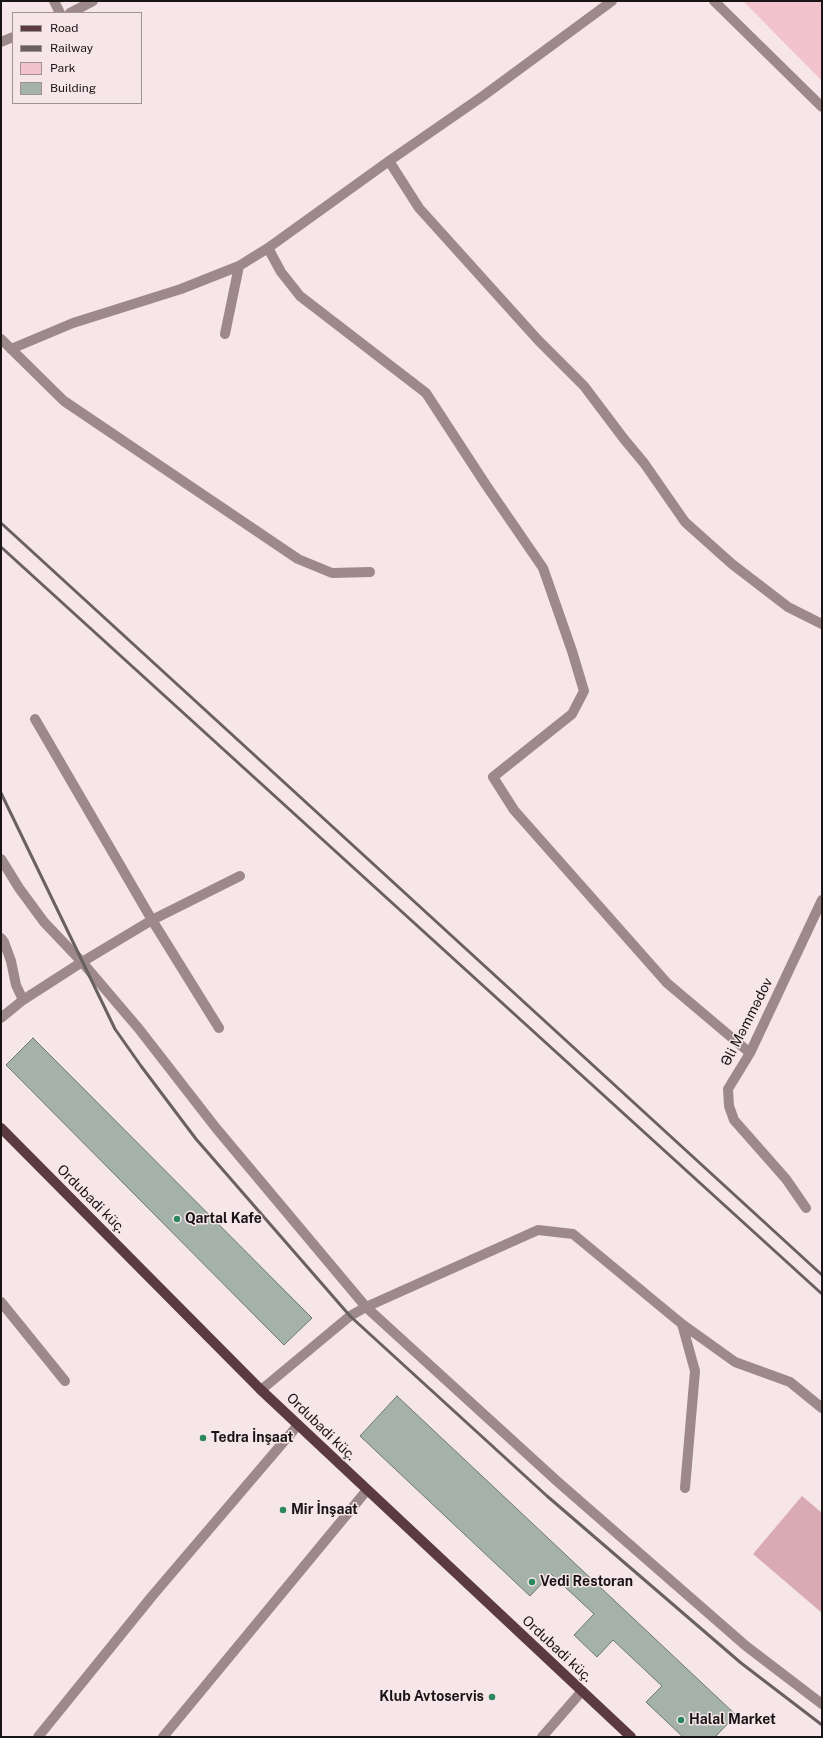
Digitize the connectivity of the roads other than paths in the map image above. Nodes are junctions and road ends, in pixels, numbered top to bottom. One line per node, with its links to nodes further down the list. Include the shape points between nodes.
1 (54, 1): 5 (street)
2 (93, 1): 6 (street)
3 (612, 1): 10 (street)
4 (714, 1): 9 (street)
5 (60, 12)
6 (72, 12)
7 (12, 37): 8 (street)
8 (1, 42)
9 (822, 107)
10 (389, 161): 11 (street); 17 (street, via 419,208 538,340 584,386 644,463 685,522 732,564 788,607)
11 (268, 248): 12 (street); 28 (street, via 281,272 300,296 426,393 543,568 584,691 572,714 493,777 514,810 667,983)
12 (239, 266): 13 (street); 15 (street, via 182,289 74,323)
13 (226, 334)
14 (1, 339): 15 (street)
15 (11, 349): 16 (street, via 64,401 298,559 332,573)
16 (370, 572)
17 (822, 624)
18 (36, 719): 22 (street)
19 (1, 859): 24 (street, via 44,922)
20 (240, 876): 22 (street)
21 (822, 900): 28 (street, Əli Məmmədov)
22 (152, 920): 24 (street); 27 (street)
23 (1, 938): 25 (street)
24 (82, 962): 25 (street); 32 (street, via 139,1029 216,1128)
25 (23, 1000): 26 (street)
26 (1, 1018)
27 (219, 1028)
28 (750, 1053): 30 (street, Əli Məmmədov, via 728,1089 729,1106 734,1120 786,1179)
29 (1, 1128): 35 (main road, Ordubadi küç.)
30 (806, 1208)
31 (1, 1302): 34 (street)
32 (366, 1307): 33 (street, via 538,1230 573,1234); 35 (street, via 350,1316); 41 (street, via 582,1503 746,1646)
33 (682, 1324): 36 (street, via 735,1362 790,1382); 38 (street, via 695,1371)
34 (65, 1381)
35 (261, 1390): 37 (main road, Ordubadi küç.)
36 (822, 1408)
37 (298, 1425): 39 (main road, Ordubadi küç.); 42 (street, via 153,1595)
38 (685, 1488)
39 (367, 1490): 40 (main road, Ordubadi küç.); 43 (street)
40 (582, 1691): 44 (street); 45 (main road, Ordubadi küç.)
41 (822, 1704)
42 (38, 1737)
43 (163, 1737)
44 (542, 1737)
45 (631, 1737)

